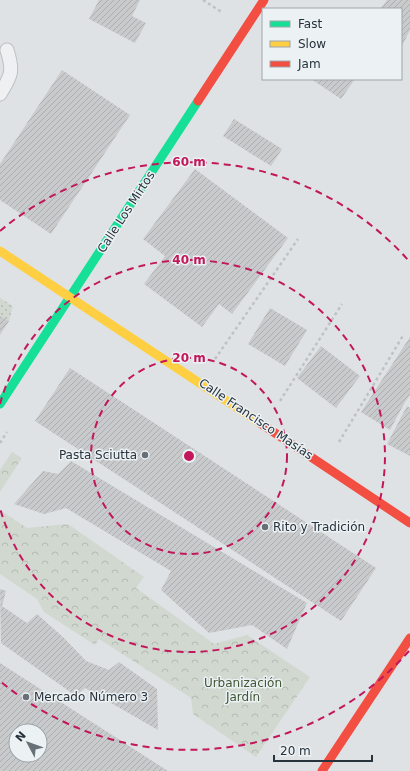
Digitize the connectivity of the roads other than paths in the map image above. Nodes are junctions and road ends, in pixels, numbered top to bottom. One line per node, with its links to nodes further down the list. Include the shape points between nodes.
1 (264, 0): 5 (street, Calle Los Mirtos)
2 (7, 50): 3 (lane, via 11,75)
3 (0, 94)
4 (0, 251): 5 (street, Calle Francisco Masías)
5 (70, 296): 6 (street, Calle Los Mirtos); 7 (street, Calle Francisco Masías)
6 (0, 404)
7 (410, 523)
8 (410, 638): 9 (street)
9 (322, 771)

